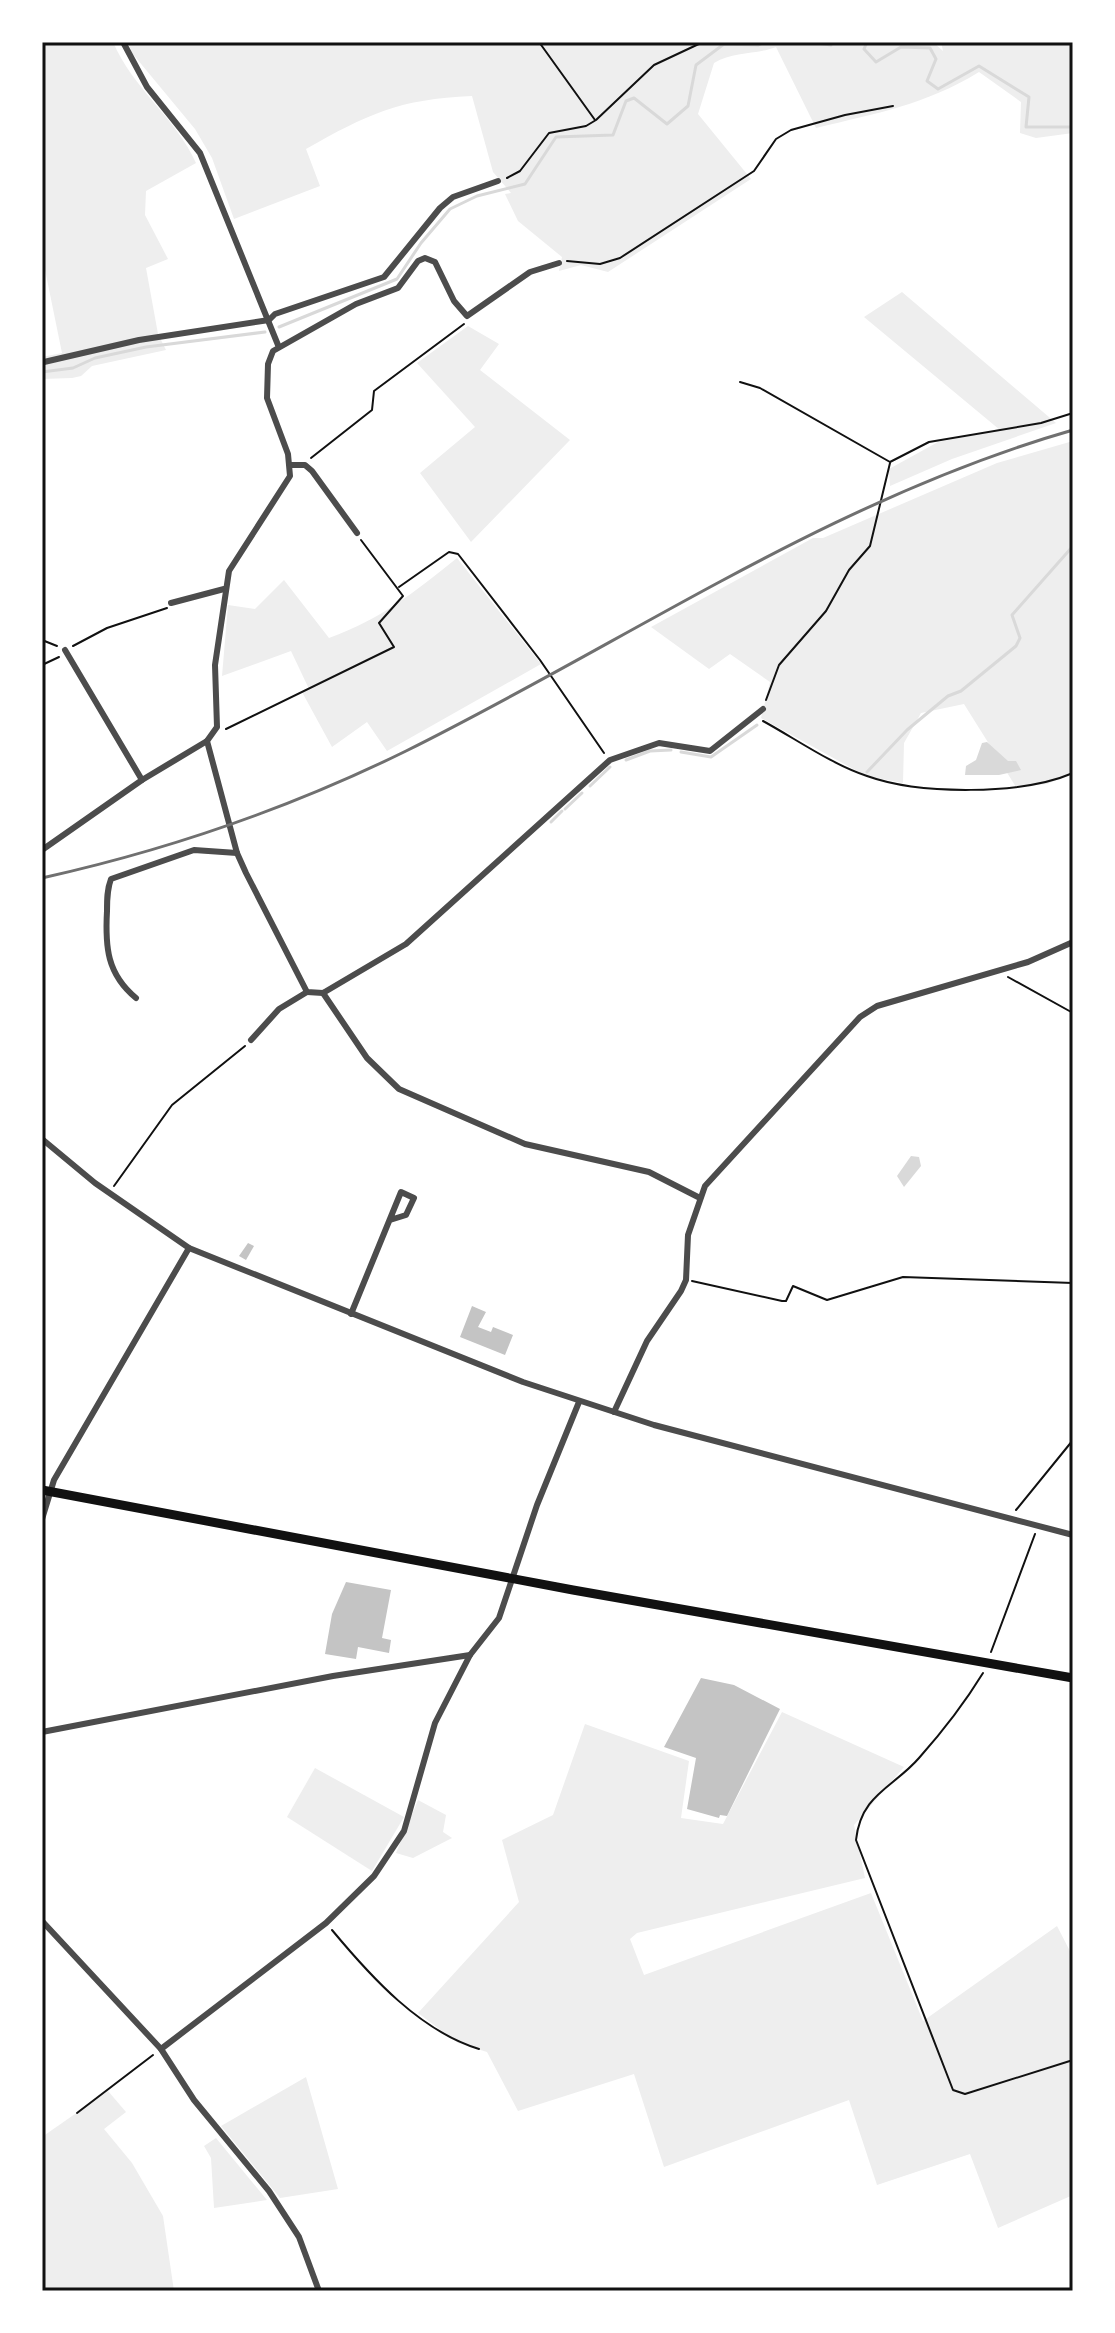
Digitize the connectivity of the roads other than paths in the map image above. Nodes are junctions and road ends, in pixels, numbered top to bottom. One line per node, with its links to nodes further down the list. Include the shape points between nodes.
1 (123, 42): 4 (street, via 147,87 200,153)
2 (498, 181): 4 (street, via 453,197 384,277)
3 (559, 263): 5 (street, via 530,272 467,316 435,262 425,258 398,288)
4 (269, 320): 5 (street); 6 (street, via 139,340)
5 (278, 345): 7 (street, via 268,364 267,398)
6 (44, 362)
7 (290, 465): 8 (street, via 305,465); 9 (street, via 286,487 242,548)
8 (357, 533)
9 (224, 589): 10 (street); 13 (street, via 215,665 217,727)
10 (171, 605)
11 (65, 650): 14 (street)
12 (763, 709): 19 (street, via 710,751 659,743 610,760 391,956)
13 (207, 741): 14 (street); 16 (street)
14 (142, 780): 15 (street)
15 (42, 850)
16 (237, 853): 18 (street); 20 (street, via 194,850 111,879 108,960 122,987)
17 (1073, 942): 23 (street, via 1003,970 868,1009)
18 (307, 992): 19 (street); 21 (street, via 279,1009)
19 (323, 993): 23 (street, via 367,1058 399,1089 525,1144 649,1172)
20 (136, 998)
21 (251, 1040)
22 (42, 1139): 25 (street)
23 (698, 1197): 28 (street, via 686,1246 686,1280 647,1341)
24 (390, 1220): 24 (street, via 401,1192 414,1198 406,1215); 26 (street)
25 (189, 1248): 26 (street); 29 (street)
26 (351, 1314): 27 (street)
27 (579, 1402): 28 (street); 32 (street, via 537,1505)
28 (614, 1412): 31 (street)
29 (46, 1491): 30 (street); 32 (main road)
30 (42, 1519)
31 (1073, 1535)
32 (515, 1580): 33 (street, via 499,1618); 34 (main road)
33 (470, 1655): 35 (street); 37 (street, via 435,1723 404,1831 374,1876 326,1923)
34 (1073, 1678)
35 (42, 1732)
36 (42, 1921): 37 (street)
37 (161, 2049): 38 (street, via 194,2100 284,2213)
38 (319, 2291)

